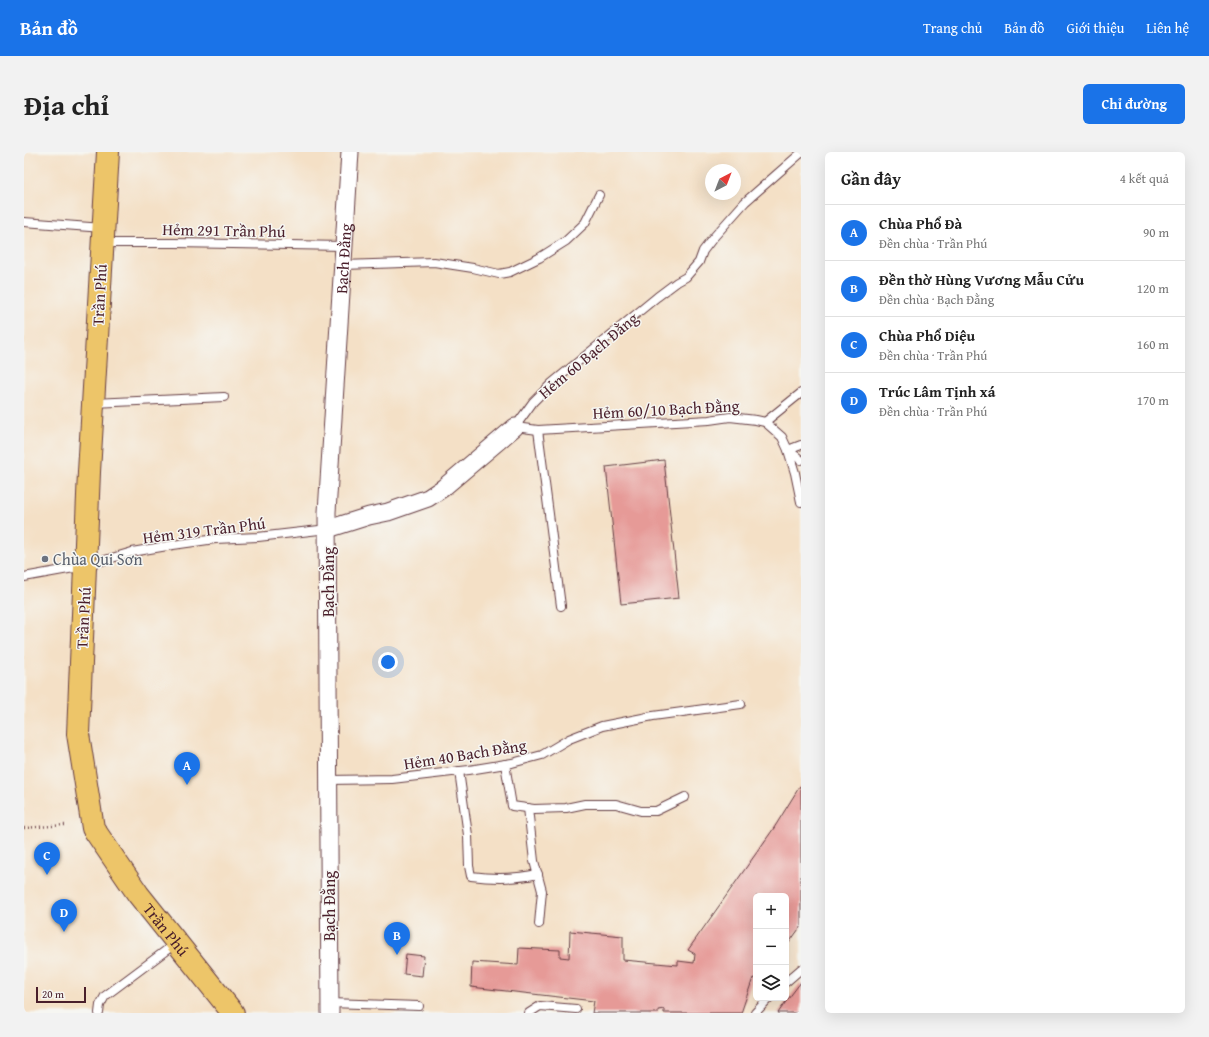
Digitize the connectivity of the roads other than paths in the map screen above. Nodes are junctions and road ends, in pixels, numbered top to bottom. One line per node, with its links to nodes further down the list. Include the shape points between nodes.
1 (108, 152): 6 (main road, Trần Phú)
2 (350, 152): 7 (street, Bạch Đằng)
3 (801, 153): 13 (lane, Hẻm 60 Bạch Đằng, via 745,202 703,251 699,262 686,277 657,297 552,382)
4 (599, 195): 8 (lane, via 585,223 566,241 510,272 500,274 434,262)
5 (24, 222): 6 (lane, Hẻm 291 Trần Phú)
6 (103, 236): 7 (lane, Hẻm 291 Trần Phú, via 175,243); 11 (main road, Trần Phú)
7 (344, 246): 8 (street, Bạch Đằng)
8 (343, 265): 19 (street, Bạch Đằng)
9 (801, 393): 12 (lane)
10 (224, 396): 11 (lane)
11 (93, 403): 20 (main road, Trần Phú)
12 (765, 422): 14 (lane, Hẻm 60/10 Bạch Đằng, via 730,417); 16 (lane, via 782,438)
13 (514, 427): 14 (lane, Hẻm 60/10 Bạch Đằng); 19 (street, Hẻm 60 Bạch Đằng, via 444,488 428,498)
14 (538, 430): 22 (lane)
15 (801, 445): 16 (lane)
16 (788, 450): 17 (lane); 18 (lane)
17 (801, 460)
18 (801, 502)
19 (328, 529): 20 (lane, Hẻm 319 Trần Phú, via 173,545 132,552); 26 (street, Bạch Đằng)
20 (85, 566): 21 (lane, Hẻm 319 Trần Phú); 31 (main road, Trần Phú, via 78,734 93,828 138,894)
21 (24, 577)
22 (561, 606)
23 (741, 704): 24 (lane, Hẻm 40 Bạch Đằng, via 602,726 569,739 542,755)
24 (504, 764): 25 (lane, Hẻm 40 Bạch Đằng); 28 (lane, via 512,806)
25 (459, 771): 26 (lane, Hẻm 40 Bạch Đằng, via 392,780); 29 (lane, via 471,876 489,879 521,878)
26 (329, 780): 36 (street, Bạch Đằng)
27 (685, 797): 28 (lane, via 656,811 641,811 616,804)
28 (528, 808): 29 (lane, via 534,862)
29 (538, 874): 30 (lane, via 542,891)
30 (539, 924)
31 (176, 942): 38 (lane, via 105,996); 39 (main road, Trần Phú)
32 (801, 969): 33 (lane)
33 (789, 979)
34 (766, 1001): 41 (lane)
35 (419, 1006): 36 (lane)
36 (330, 1008)
37 (576, 1009): 40 (lane, via 540,1006)
38 (99, 1013)
39 (233, 1013)
40 (529, 1013)
41 (755, 1013)

